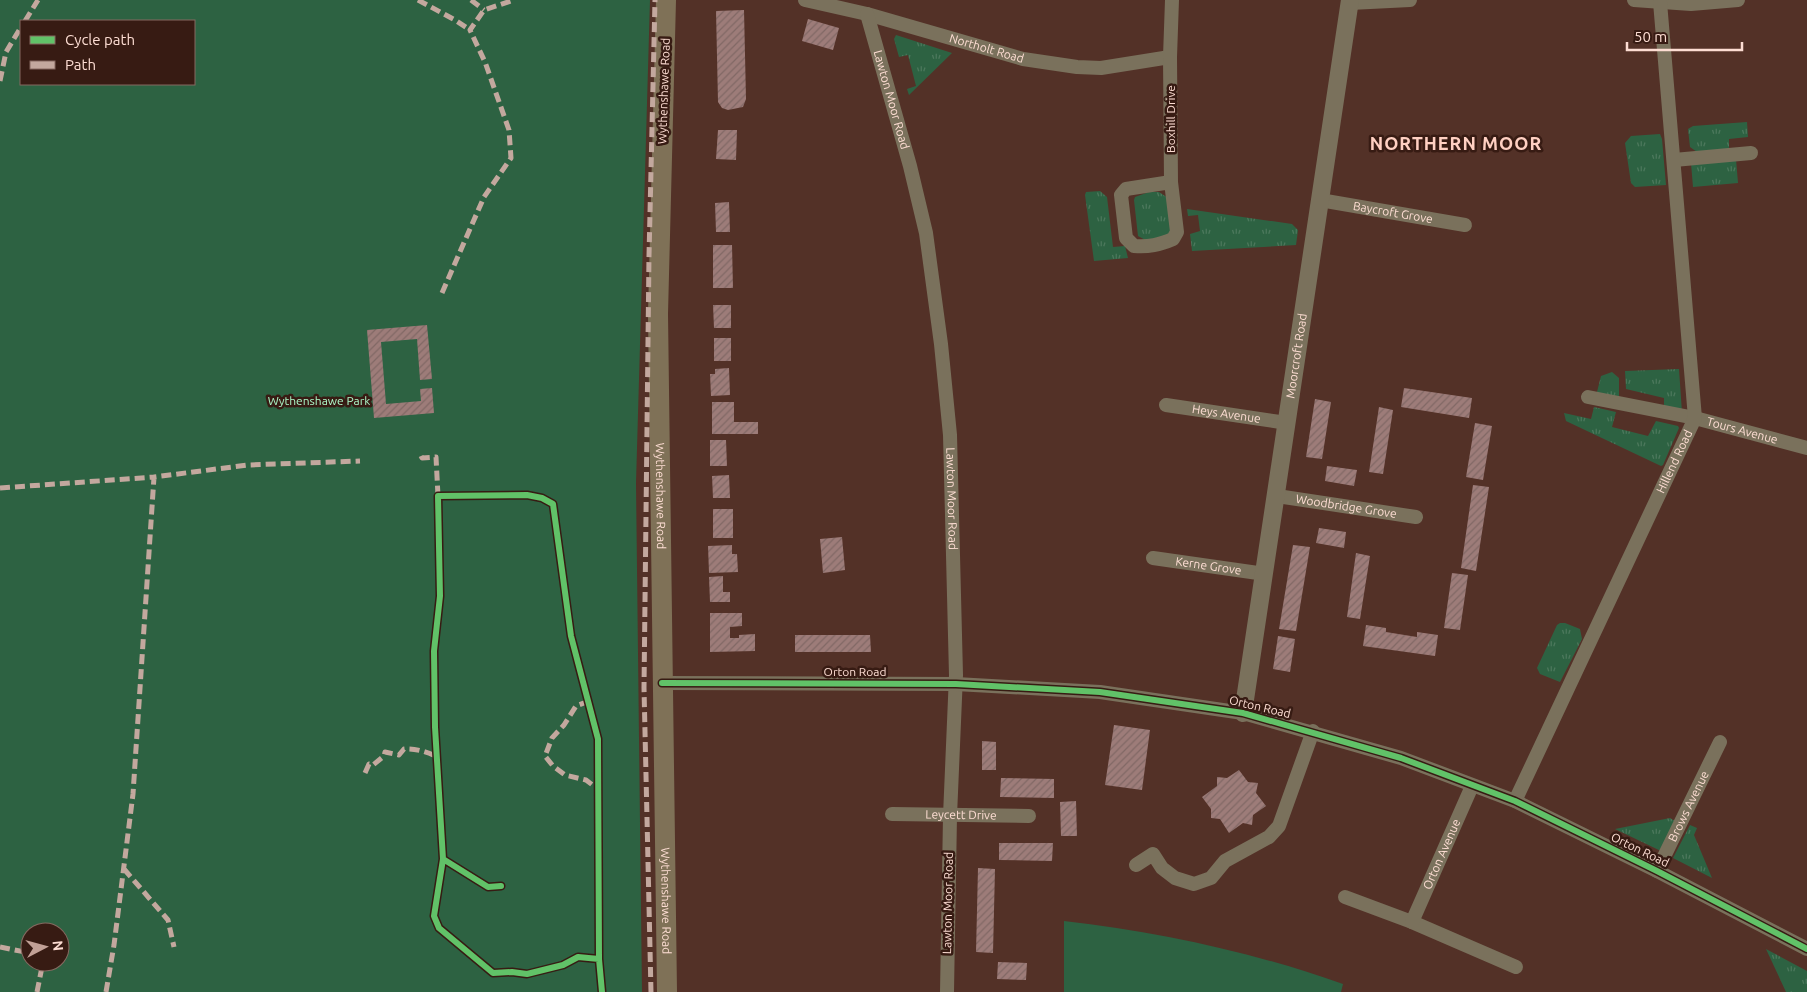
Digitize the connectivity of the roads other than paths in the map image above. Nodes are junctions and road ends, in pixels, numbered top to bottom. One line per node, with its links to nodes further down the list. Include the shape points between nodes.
1 (666, 0): 25 (main road, Wythenshawe Road, via 658,314)
2 (805, 0): 9 (street, Northolt Road)
3 (1172, 0): 10 (street, Boxhill Drive)
4 (1410, 0): 7 (street)
5 (1634, 0): 8 (street)
6 (1738, 0): 8 (street, via 1691,4)
7 (1350, 2): 14 (street, Moorcroft Road)
8 (1660, 2): 12 (street, Hillend Road)
9 (867, 14): 10 (street, Northolt Road, via 1023,60 1102,68); 26 (street, Lawton Moor Road, via 926,233 941,344 950,435)
10 (1170, 57): 13 (street, Boxhill Drive)
11 (1751, 153): 12 (street)
12 (1674, 160): 18 (street, Hillend Road)
13 (1171, 182): 13 (street, Boxhill Drive, via 1177,232 1173,239 1150,247 1134,246 1126,238 1121,195 1126,189)
14 (1320, 200): 15 (street, Baycroft Grove); 19 (street, Moorcroft Road)
15 (1465, 225)
16 (1588, 397): 18 (street, Tours Avenue)
17 (1166, 405): 19 (street, Heys Avenue)
18 (1695, 418): 20 (street, Tours Avenue); 31 (street, Hillend Road)
19 (1288, 423): 21 (street, Moorcroft Road)
20 (1807, 448)
21 (1277, 496): 22 (street, Woodbridge Grove); 24 (street, Moorcroft Road)
22 (1416, 517)
23 (1153, 558): 24 (street, Kerne Grove)
24 (1265, 574): 27 (street, Moorcroft Road)
25 (662, 682): 26 (street, Orton Road); 41 (main road, Wythenshawe Road)
26 (956, 684): 27 (street, Orton Road, via 1100,692); 33 (street, Lawton Moor Road)
27 (1243, 713): 28 (street, Orton Road)
28 (1313, 732): 30 (street, Orton Road, via 1401,758); 35 (street, via 1279,826 1269,837 1226,861 1211,878 1194,884 1175,878 1162,868 1153,854)
29 (1720, 742): 36 (street, Brows Avenue)
30 (1472, 786): 31 (street, Orton Road); 38 (street, Orton Avenue)
31 (1515, 801): 36 (street, Orton Road)
32 (892, 814): 33 (street, Leycett Drive)
33 (950, 816): 34 (street, Leycett Drive); 42 (street, Lawton Moor Road)
34 (1029, 816)
35 (1136, 865)
36 (1657, 871): 39 (street, Orton Road)
37 (1346, 897): 38 (street)
38 (1412, 922): 40 (street)
39 (1807, 949)
40 (1516, 967)
41 (667, 992)
42 (947, 992)

